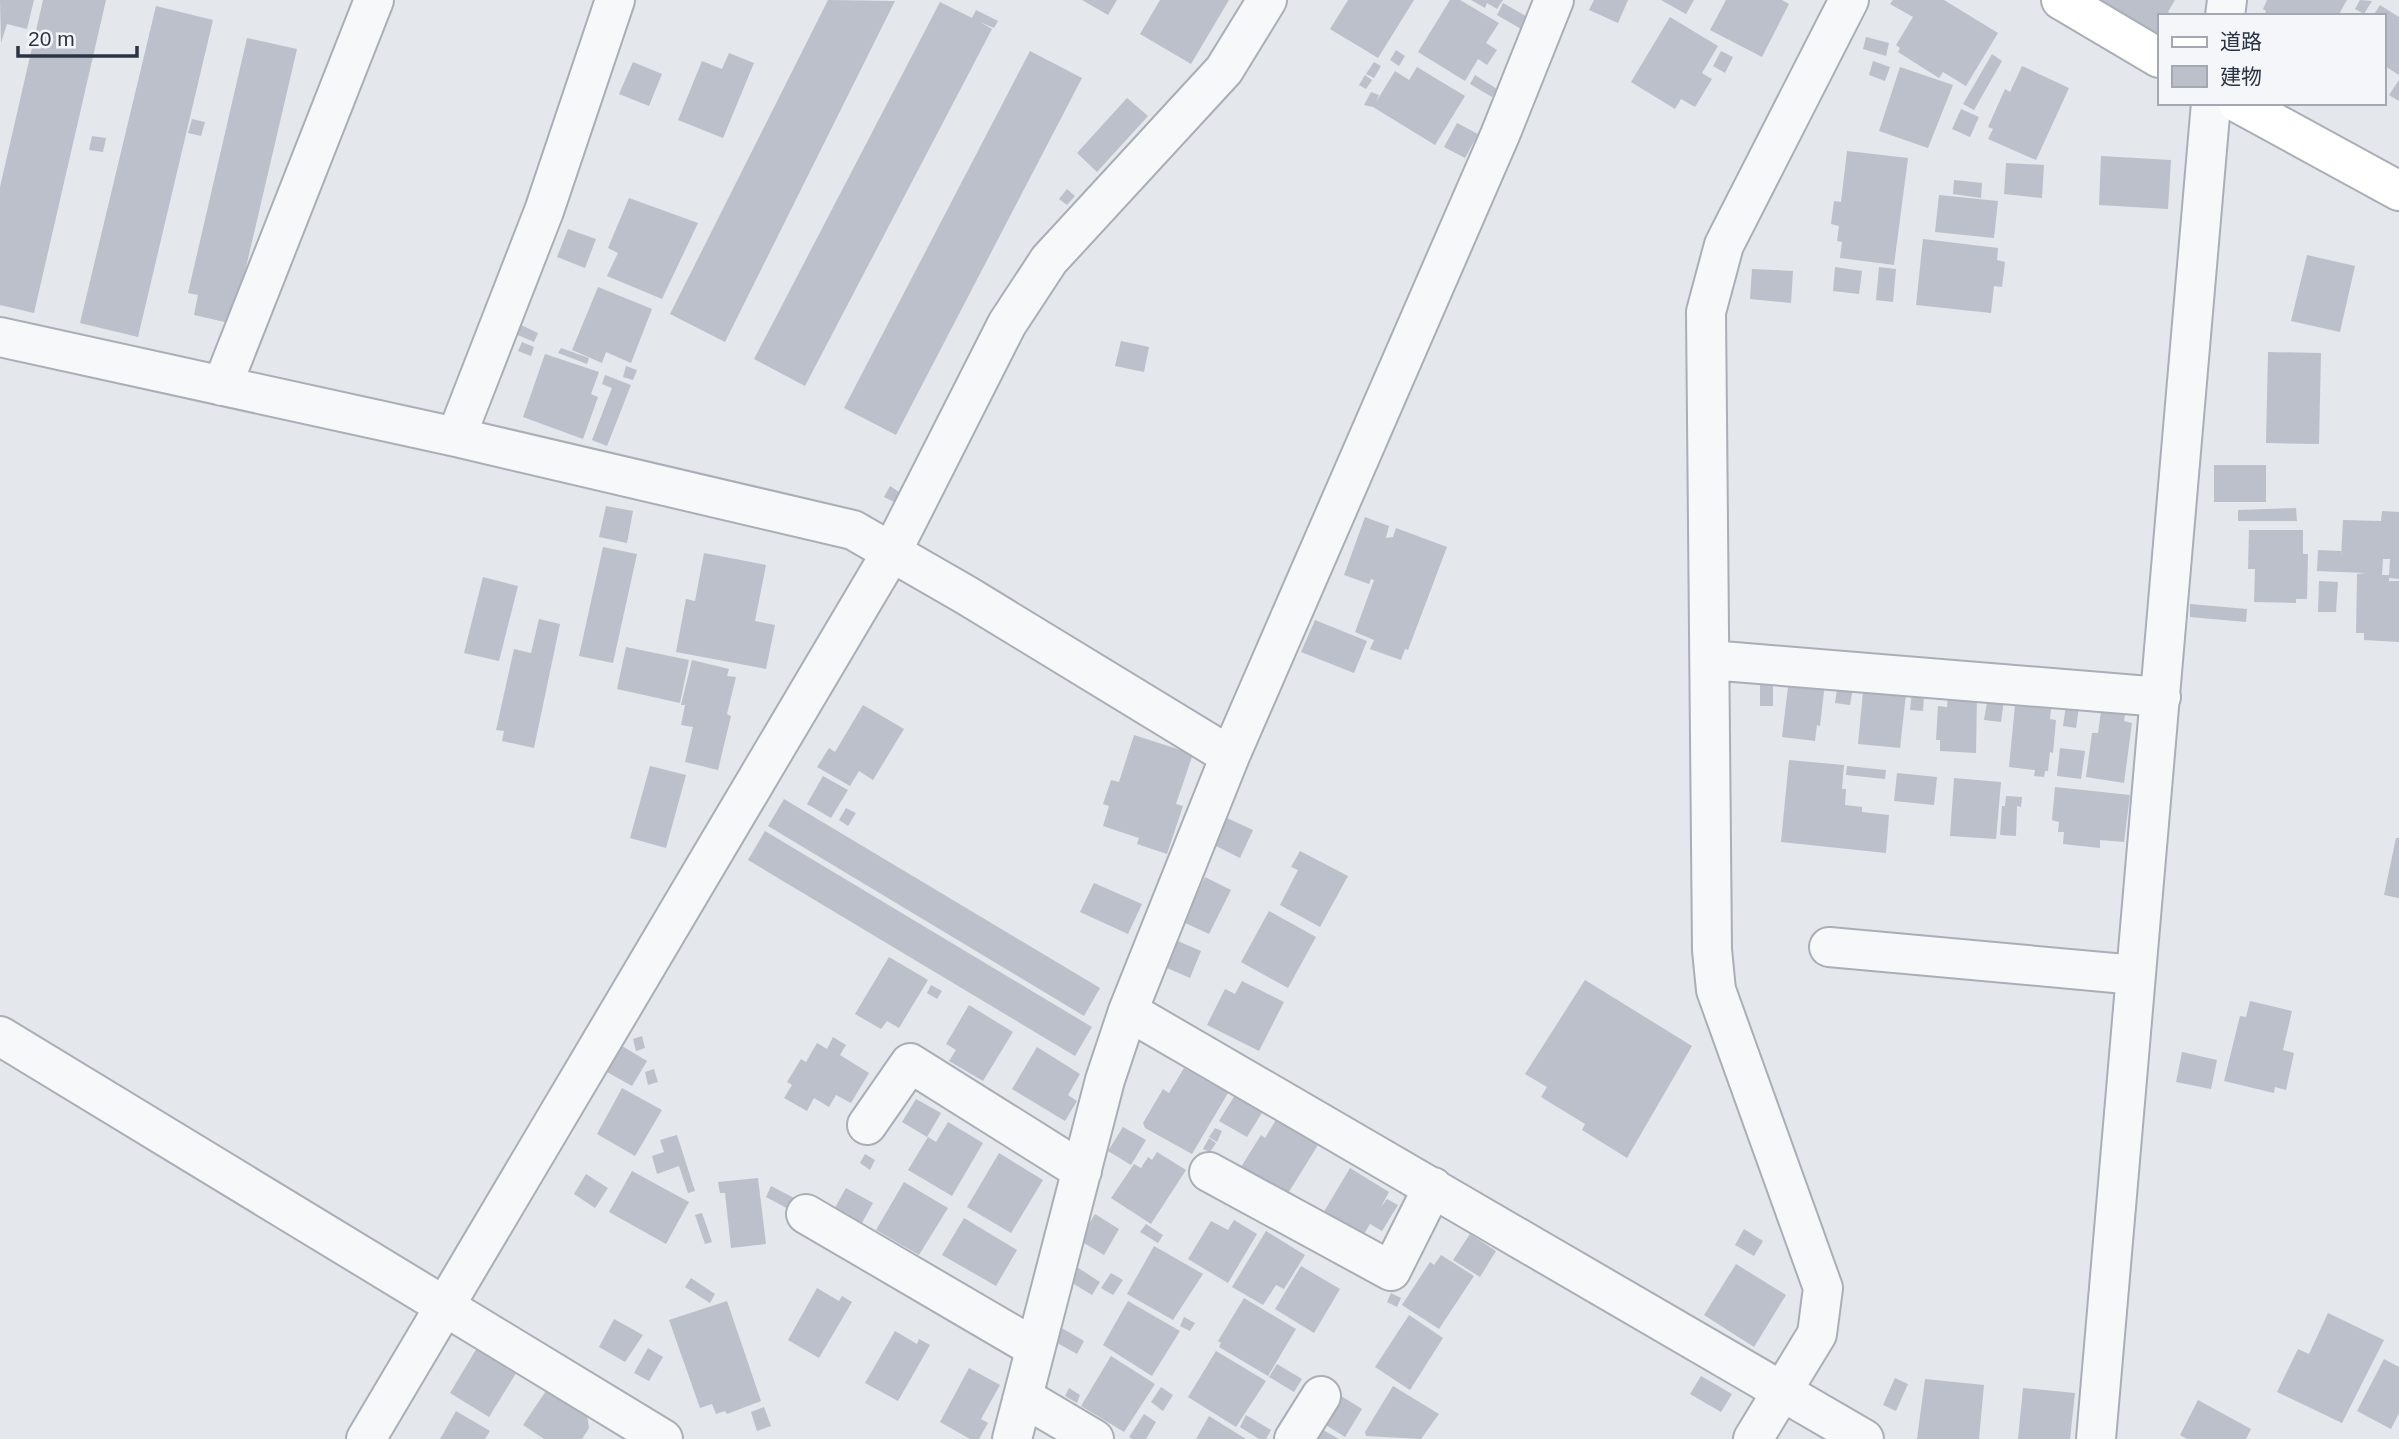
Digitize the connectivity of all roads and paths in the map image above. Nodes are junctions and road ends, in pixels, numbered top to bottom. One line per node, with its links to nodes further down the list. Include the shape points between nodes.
1 (373, 0): 12 (street)
2 (615, 0): 13 (street, via 544,211)
3 (1267, 0): 14 (street, via 1224,69 1049,260 1007,324)
4 (1554, 0): 17 (street, via 1500,135)
5 (1849, 0): 15 (street, via 1724,245 1706,312)
6 (2061, 0): 7 (street)
7 (2158, 57)
8 (2211, 105): 16 (street)
9 (2242, 105): 10 (street)
10 (2399, 191)
11 (0, 337): 12 (street)
12 (222, 386): 13 (street)
13 (456, 437): 14 (street, via 853,530)
14 (891, 552): 17 (street); 27 (street)
15 (1710, 660): 16 (street); 29 (street, via 1716,990 1823,1288 1817,1334)
16 (2161, 697): 19 (street)
17 (1230, 756): 20 (street)
18 (1829, 947): 19 (street)
19 (2136, 975): 39 (street)
20 (1128, 1011): 23 (street); 25 (street)
21 (0, 1036): 27 (street)
22 (867, 1125): 23 (street, via 909,1063)
23 (1082, 1171): 28 (street)
24 (1209, 1172): 25 (street, via 1391,1271)
25 (1433, 1187): 29 (street)
26 (806, 1214): 28 (street)
27 (446, 1306): 32 (street); 33 (street)
28 (1035, 1348): 31 (street)
29 (1781, 1393): 37 (street); 38 (street)
30 (1321, 1396): 36 (street)
31 (1023, 1397): 34 (street); 35 (street)
32 (645, 1434)
33 (366, 1439)
34 (1012, 1439)
35 (1094, 1439)
36 (1294, 1439)
37 (1753, 1439)
38 (1864, 1439)
39 (2096, 1439)

